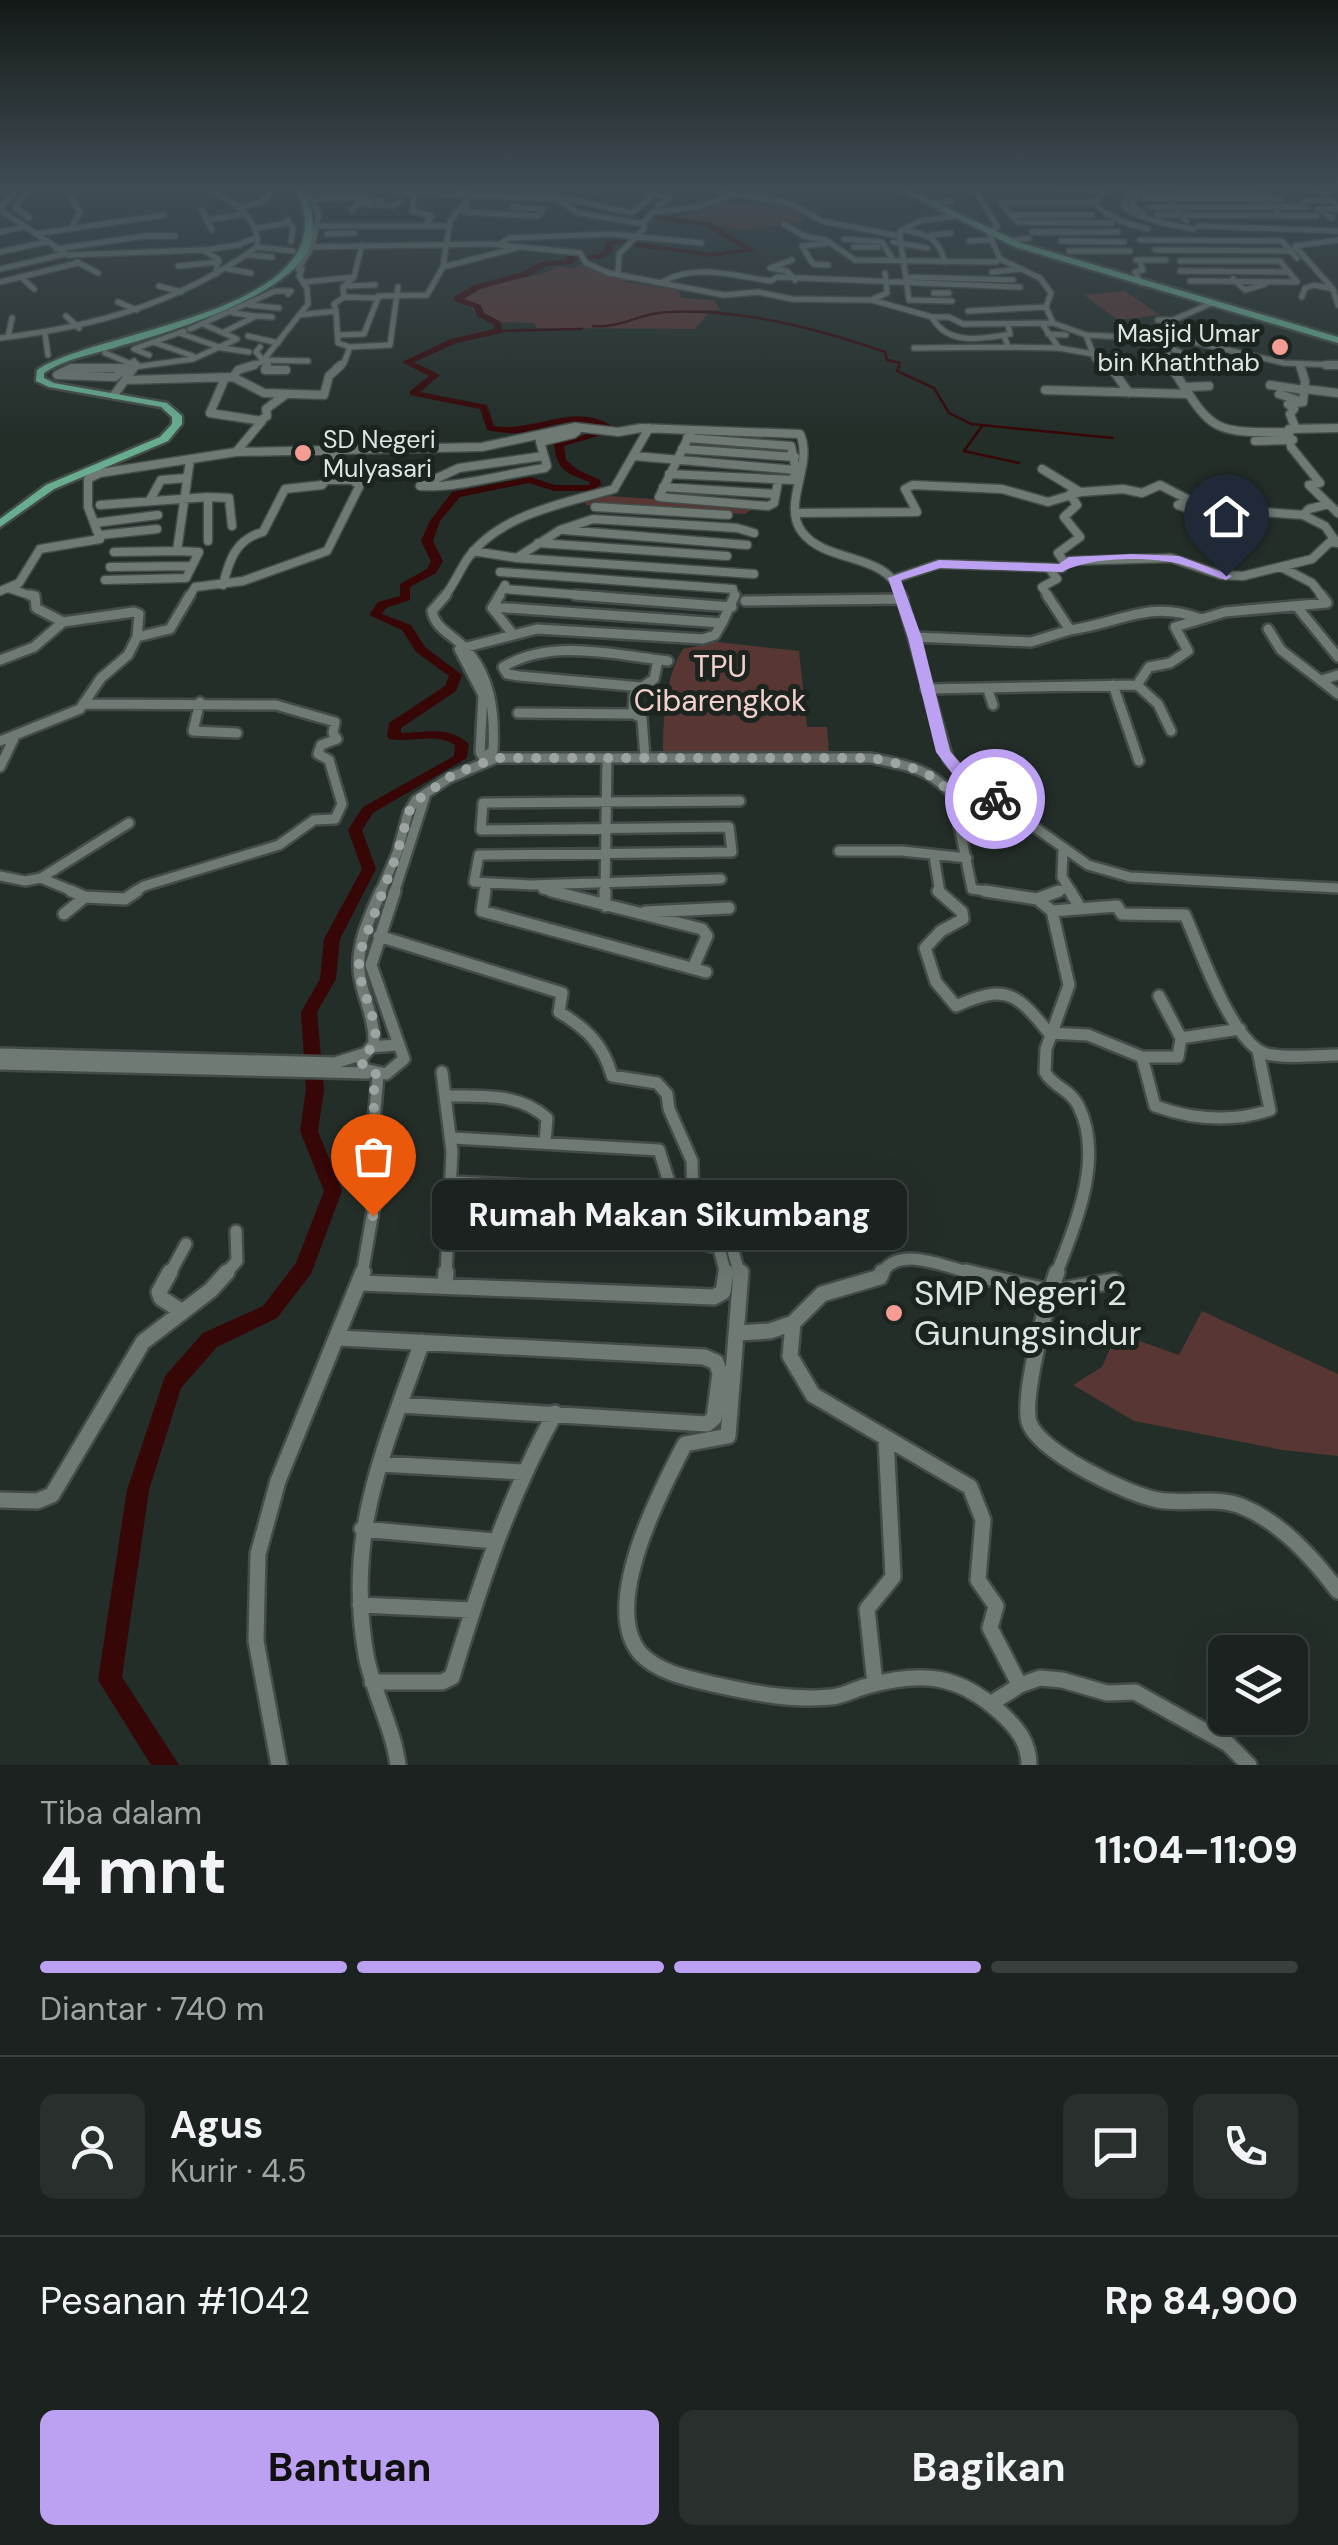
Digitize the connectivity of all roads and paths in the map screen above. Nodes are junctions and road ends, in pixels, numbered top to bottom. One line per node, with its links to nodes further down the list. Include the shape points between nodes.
1 (54, 269): 40 (street)
2 (90, 269): 32 (street)
3 (217, 269): 35 (street)
4 (228, 269): 35 (street)
5 (230, 269): 33 (street)
6 (289, 269): 145 (main road, via 240,298 52,364 38,376 52,385)
7 (302, 269): 47 (street)
8 (356, 269): 37 (street)
9 (442, 269): 64 (street, via 426,294)
10 (609, 269): 36 (street)
11 (618, 269): 36 (street)
12 (645, 269): 38 (street)
13 (782, 269): 42 (street)
14 (906, 269): 45 (street)
15 (945, 269): 25 (street)
16 (952, 269): 25 (street)
17 (1019, 269): 30 (street)
18 (1023, 269): 41 (street)
19 (1096, 269): 56 (main road)
20 (1143, 269): 56 (street, via 1136,272)
21 (1287, 269): 31 (street)
22 (1316, 269): 63 (street)
23 (819, 270): 44 (street)
24 (841, 270): 49 (street)
25 (948, 270): 50 (street); 57 (street)
26 (968, 270): 50 (street)
27 (1180, 271): 28 (street)
28 (1228, 271): 31 (street); 52 (street)
29 (862, 272): 54 (street)
30 (992, 272)
31 (1289, 272): 53 (street, via 1297,282)
32 (98, 273)
33 (252, 273)
34 (885, 273): 55 (street)
35 (216, 274): 65 (street)
36 (618, 274): 38 (street)
37 (354, 276): 47 (street); 59 (street)
38 (639, 276): 48 (street)
39 (1059, 276): 41 (street)
40 (21, 277): 46 (street); 62 (street)
41 (1040, 278): 77 (street, via 1050,290)
42 (794, 280): 44 (street); 48 (street, via 704,272)
43 (1014, 280): 50 (street)
44 (820, 281): 49 (street)
45 (906, 281): 55 (street); 57 (street); 57 (street, via 909,300)
46 (0, 282)
47 (305, 282): 85 (street, via 308,304)
48 (662, 282): 71 (street, via 729,296)
49 (841, 282): 54 (street)
50 (971, 282): 57 (street); 61 (street)
51 (1190, 282): 52 (street)
52 (1235, 282): 53 (street); 53 (street, via 1243,290)
53 (1270, 282)
54 (862, 283): 55 (street)
55 (886, 284): 71 (street, via 887,294)
56 (1141, 284): 75 (main road)
57 (931, 285): 66 (street); 73 (street)
58 (159, 286): 65 (street)
59 (344, 286): 60 (street); 70 (street)
60 (375, 286)
61 (1020, 287)
62 (34, 289)
63 (1333, 289): 68 (street, via 1312,286); 76 (street)
64 (398, 291): 67 (street); 116 (street, via 390,345)
65 (182, 292): 79 (street)
66 (948, 293)
67 (378, 296): 70 (street); 101 (street, via 364,334)
68 (1302, 296)
69 (288, 297): 74 (street, via 291,291 277,290)
70 (344, 297): 80 (street, via 334,304)
71 (872, 300): 87 (street)
72 (118, 302): 79 (street)
73 (952, 302)
74 (248, 304): 78 (street); 82 (street)
75 (1210, 304): 89 (street); 109 (main road)
76 (1338, 305)
77 (1046, 307): 81 (street); 91 (street)
78 (279, 308)
79 (138, 310): 96 (street)
80 (336, 311): 85 (street); 101 (street)
81 (968, 311)
82 (232, 312): 84 (street); 92 (street)
83 (66, 316): 96 (street)
84 (256, 316): 86 (street); 98 (street)
85 (300, 316): 111 (street)
86 (272, 317)
87 (932, 317): 93 (street); 106 (street, via 940,330)
88 (12, 318): 107 (street)
89 (1158, 320)
90 (981, 321): 93 (street)
91 (1053, 322): 94 (street); 105 (street)
92 (205, 325): 97 (street); 98 (street)
93 (1009, 325): 94 (street); 102 (street, via 1012,332)
94 (1043, 325): 100 (street)
95 (1167, 326): 108 (street)
96 (79, 328): 99 (street)
97 (185, 331): 110 (street); 115 (street)
98 (224, 332): 115 (street, via 238,337)
99 (45, 334): 107 (street); 122 (street)
100 (1048, 334): 103 (street); 118 (street)
101 (338, 335): 116 (street, via 339,345)
102 (1004, 335): 106 (street); 114 (street)
103 (1066, 335)
104 (248, 336): 111 (street)
105 (1086, 336): 108 (street); 121 (street)
106 (972, 338): 113 (street)
107 (3, 339)
108 (1166, 340): 127 (street, via 1188,356); 128 (street); 139 (street, via 1169,363)
109 (1338, 340)
110 (154, 341): 110 (street, via 196,356); 123 (street, via 130,348)
111 (278, 343): 125 (street)
112 (260, 347): 125 (street, via 256,352)
113 (974, 347): 114 (street); 117 (street)
114 (1008, 347): 118 (street)
115 (222, 348): 119 (street); 133 (street, via 193,360 136,364)
116 (350, 348): 143 (street, via 324,385 326,393)
117 (914, 348)
118 (1059, 348): 121 (street)
119 (249, 352)
120 (105, 353): 130 (street)
121 (1093, 354): 141 (street)
122 (48, 355)
123 (149, 356): 124 (street); 130 (street)
124 (160, 360)
125 (266, 361): 126 (street); 131 (street, via 265,370); 132 (street)
126 (308, 361)
127 (1231, 362)
128 (1300, 365): 129 (street); 140 (street)
129 (1338, 365)
130 (126, 366): 130 (street, via 71,368 56,375 114,378)
131 (286, 370)
132 (229, 378): 133 (street); 137 (street); 147 (street, via 210,413)
133 (126, 380): 145 (street)
134 (262, 382): 137 (street)
135 (1270, 385): 140 (street)
136 (1209, 386): 139 (street)
137 (250, 387): 143 (street)
138 (1045, 390): 141 (street)
139 (1187, 390): 141 (street); 151 (street, via 1215,428)
140 (1305, 390): 142 (street); 146 (street)
141 (1129, 392)
142 (1338, 392)
143 (286, 394): 147 (street)
144 (1279, 394): 146 (street)
145 (114, 395): 187 (main road, via 164,405 177,424 164,439 34,496)
146 (1302, 402): 151 (street, via 1288,404)
147 (261, 420): 158 (street)
148 (574, 426): 149 (street); 155 (street, via 575,433); 160 (street, via 500,446)
149 (649, 428): 163 (street); 180 (street, via 801,434 806,463)
150 (1335, 429): 151 (street); 152 (street)
151 (1293, 433): 154 (street); 176 (street, via 1290,447 1320,483 1309,485)
152 (1338, 437)
153 (296, 439): 159 (street)
154 (1255, 441)
155 (539, 444): 156 (street); 161 (street)
156 (500, 449)
157 (682, 449): 162 (street); 162 (street, via 689,436 789,445); 165 (street)
158 (236, 452): 159 (street); 164 (street)
159 (288, 452): 160 (street)
160 (336, 452): 170 (street)
161 (544, 456): 161 (street, via 542,469 442,488 420,486 470,466)
162 (795, 456): 167 (street)
163 (633, 458): 165 (street); 204 (street, via 612,492 533,512)
164 (190, 460): 169 (street); 186 (street, via 93,475 88,506)
165 (675, 462): 167 (street); 168 (street)
166 (1042, 469): 172 (street)
167 (796, 470): 171 (street, via 792,482)
168 (669, 474): 171 (street); 171 (street, via 662,487 776,494)
169 (187, 478): 174 (street); 175 (street, via 161,480)
170 (326, 480): 221 (street, via 285,488 263,532 250,534 228,556); 221 (street, via 360,485 330,548)
171 (778, 482)
172 (1075, 493): 180 (street, via 1048,502 1002,489 913,485 905,490 917,512); 182 (street, via 1142,492 1160,485 1189,500 1178,505 1239,526 1274,507); 208 (street, via 1077,505 1064,517 1080,537 1058,553)
173 (208, 497): 174 (street); 188 (street, via 229,498); 197 (street)
174 (183, 498): 175 (street); 203 (street)
175 (150, 500): 177 (street)
176 (1329, 504): 181 (street); 182 (street)
177 (100, 505)
178 (595, 507): 179 (street)
179 (646, 510): 184 (street); 185 (street)
180 (796, 512): 218 (street, via 807,537)
181 (1338, 513)
182 (1303, 514): 189 (street)
183 (158, 515): 186 (street)
184 (728, 515)
185 (643, 522): 190 (street); 193 (street, via 593,518); 196 (street)
186 (95, 523): 195 (street)
187 (0, 524)
188 (232, 526)
189 (1327, 527): 191 (street); 199 (street)
190 (731, 528): 194 (street); 198 (street)
191 (1338, 528)
192 (156, 529): 195 (street)
193 (560, 530): 196 (street); 200 (street)
194 (754, 533)
195 (100, 535): 222 (street, via 93,542 40,550)
196 (640, 536): 198 (street); 202 (street)
197 (208, 540)
198 (729, 542): 201 (street); 206 (street)
199 (1337, 542): 212 (street, via 1312,559)
200 (537, 543): 202 (street); 207 (street)
201 (747, 545)
202 (636, 550): 206 (street); 210 (street)
203 (177, 551): 205 (street); 209 (street, via 198,551)
204 (473, 551): 207 (street); 241 (street, via 432,611 434,622)
205 (114, 552)
206 (727, 556): 215 (street)
207 (517, 558): 210 (street)
208 (1065, 563): 212 (street, via 1172,558 1230,577); 213 (street)
209 (192, 566): 211 (street); 219 (street, via 182,579)
210 (632, 566): 215 (street)
211 (110, 567)
212 (1280, 567): 230 (street, via 1312,582 1328,601)
213 (1049, 568): 218 (street, via 939,564); 236 (street, via 1057,579 1042,588)
214 (500, 572): 216 (street)
215 (724, 572): 217 (street)
216 (511, 574): 220 (street); 223 (street)
217 (754, 574)
218 (894, 578): 226 (street)
219 (105, 580)
220 (620, 580): 225 (street); 228 (street, via 733,589)
221 (224, 585): 239 (street, via 194,588 170,630)
222 (11, 589): 224 (street); 233 (street, via 35,596 36,608)
223 (503, 589): 225 (street); 229 (street)
224 (0, 591)
225 (616, 597): 228 (street); 231 (street)
226 (904, 599): 227 (street); 240 (street)
227 (745, 601)
228 (732, 606): 234 (street)
229 (493, 607): 231 (street); 237 (street)
230 (1298, 608): 232 (street); 242 (street)
231 (610, 614): 234 (street); 238 (street)
232 (1202, 620): 236 (street, via 1177,607 1160,608); 248 (street, via 1174,628 1188,651 1170,664 1149,667)
233 (62, 622): 239 (street, via 138,613); 243 (street, via 34,647)
234 (722, 622): 238 (street, via 715,635 703,639)
235 (1268, 629): 245 (street, via 1286,655)
236 (1070, 630): 240 (street, via 1031,642)
237 (512, 633): 238 (street); 241 (street)
238 (606, 634)
239 (137, 637): 253 (street)
240 (915, 638): 249 (street)
241 (467, 647): 261 (street, via 487,678 490,717 480,752)
242 (1338, 657)
243 (0, 660)
244 (1338, 675): 245 (street)
245 (1322, 680): 251 (street)
246 (642, 686): 246 (street, via 519,676 502,667 546,651 663,660 654,680); 256 (street)
247 (1114, 686): 248 (street); 250 (street); 263 (street)
248 (1138, 686): 257 (street, via 1158,704)
249 (926, 688): 250 (street); 270 (street, via 948,759)
250 (988, 690): 254 (street)
251 (1338, 694)
252 (200, 702): 253 (street); 258 (street, via 193,731); 289 (street, via 286,706 335,722 337,738 318,752 330,763 341,796 339,815 314,820 279,845 144,886 124,899)
253 (83, 704): 259 (street)
254 (993, 705)
255 (518, 713): 256 (street)
256 (633, 714): 262 (street, via 645,726)
257 (1171, 731)
258 (237, 734)
259 (14, 738): 260 (street); 266 (street)
260 (0, 741)
261 (485, 758): 264 (street, via 494,764); 275 (street, via 426,796)
262 (645, 758): 264 (street); 265 (street)
263 (1139, 760)
264 (607, 761): 265 (street); 267 (street)
265 (693, 761): 270 (street, via 889,762 937,780 971,811)
266 (0, 768)
267 (608, 800): 268 (street); 274 (street); 274 (street, via 484,802 480,829)
268 (707, 800): 269 (street); 273 (street)
269 (740, 801)
270 (1004, 806): 271 (street)
271 (1016, 815): 276 (street); 280 (street, via 962,821 958,831)
272 (128, 823): 282 (street)
273 (709, 827): 274 (street); 278 (street, via 732,828 732,852)
274 (608, 828): 278 (street)
275 (408, 836): 299 (street); 306 (street, via 358,962 375,1018)
276 (1063, 848): 287 (street, via 1060,870); 288 (street, via 1120,876)
277 (839, 851): 279 (street)
278 (608, 854): 284 (street, via 478,855 474,881); 285 (street)
279 (934, 856): 280 (street); 304 (street, via 938,892 964,919 925,948 936,982 956,1006 982,993 1016,996)
280 (967, 858): 290 (street, via 974,892)
281 (0, 876): 282 (street)
282 (41, 878): 289 (street)
283 (721, 880): 285 (street)
284 (486, 883): 286 (street); 300 (street, via 482,911)
285 (608, 883): 286 (street); 291 (street)
286 (531, 886): 291 (street)
287 (1067, 888): 290 (street); 292 (street)
288 (1338, 888)
289 (86, 897): 297 (street)
290 (1037, 899): 296 (street)
291 (606, 906): 295 (street)
292 (1079, 906): 296 (street); 303 (street, via 1185,916)
293 (704, 908): 294 (street); 295 (street); 298 (street)
294 (729, 908)
295 (634, 912): 298 (street)
296 (1052, 912): 304 (street, via 1069,984 1063,1014)
297 (64, 914)
298 (702, 929): 300 (street, via 708,936)
299 (379, 936): 307 (street, via 371,965); 335 (street, via 562,992 559,1012 589,1029 612,1076 656,1083 667,1094 667,1112 688,1145 693,1215 731,1244 741,1268)
300 (693, 968): 301 (street)
301 (706, 972)
302 (1159, 996): 305 (street)
303 (1240, 1029): 305 (street); 308 (street)
304 (1050, 1033): 312 (street, via 1088,1035); 332 (street, via 1046,1074 1075,1099 1087,1138 1080,1204)
305 (1180, 1038): 312 (street, via 1178,1057)
306 (374, 1045): 307 (street); 310 (street)
307 (396, 1045): 317 (street, via 402,1064)
308 (1258, 1052): 311 (street); 312 (street, via 1270,1110 1244,1121 1155,1106)
309 (0, 1054): 314 (street)
310 (363, 1054): 315 (street); 317 (street, via 361,1064)
311 (1338, 1056)
312 (1142, 1057)
313 (0, 1064): 314 (street)
314 (301, 1067): 315 (street)
315 (333, 1068): 317 (street)
316 (442, 1072): 318 (street)
317 (373, 1074): 330 (street, via 376,1193)
318 (448, 1096): 319 (street); 320 (street, via 510,1099 538,1109 546,1118)
319 (452, 1138): 320 (street); 321 (street)
320 (545, 1142): 323 (street, via 659,1150)
321 (454, 1182): 322 (street); 325 (street)
322 (553, 1187): 323 (street); 326 (street)
323 (671, 1193): 327 (street)
324 (236, 1231): 333 (street, via 237,1261)
325 (449, 1234): 326 (street); 331 (street)
326 (547, 1236): 327 (street)
327 (688, 1239): 331 (street, via 722,1252 727,1277 720,1295)
328 (186, 1244): 333 (street, via 159,1295)
329 (1114, 1282): 332 (street)
330 (361, 1283): 331 (street); 336 (street)
331 (444, 1286)
332 (1050, 1292): 334 (street, via 900,1257 887,1263 880,1278 822,1294); 346 (street, via 1029,1416 1038,1437 1151,1499 1230,1503 1252,1512 1304,1550)
333 (181, 1312): 343 (street, via 136,1350 52,1495)
334 (793, 1323): 335 (street); 340 (street, via 790,1356 813,1395)
335 (738, 1332): 350 (street, via 728,1436 685,1444 638,1552 628,1603 636,1647 678,1673 749,1692 837,1696)
336 (338, 1338): 337 (street); 353 (street, via 278,1481 258,1554 256,1642)
337 (422, 1342): 338 (street); 339 (street, via 704,1358 719,1368 714,1418 706,1424)
338 (401, 1405): 339 (street); 341 (street)
339 (555, 1413): 342 (street)
340 (886, 1439): 350 (street, via 893,1577 867,1609); 351 (street, via 970,1488 982,1506 978,1580 996,1606 990,1628)
341 (380, 1464): 342 (street); 344 (street)
342 (523, 1472): 345 (street)
343 (0, 1500)
344 (362, 1529): 345 (street); 347 (street)
345 (494, 1540): 348 (street)
346 (1338, 1591)
347 (360, 1605): 348 (street); 349 (street)
348 (471, 1610): 349 (street, via 450,1679)
349 (372, 1682): 354 (street)
350 (875, 1684): 352 (street, via 952,1680)
351 (1019, 1684): 352 (street); 356 (street, via 1044,1677 1112,1697 1135,1692 1228,1744)
352 (990, 1704): 355 (street, via 1024,1737)
353 (278, 1765)
354 (398, 1765)
355 (1029, 1765)
356 (1249, 1765)

